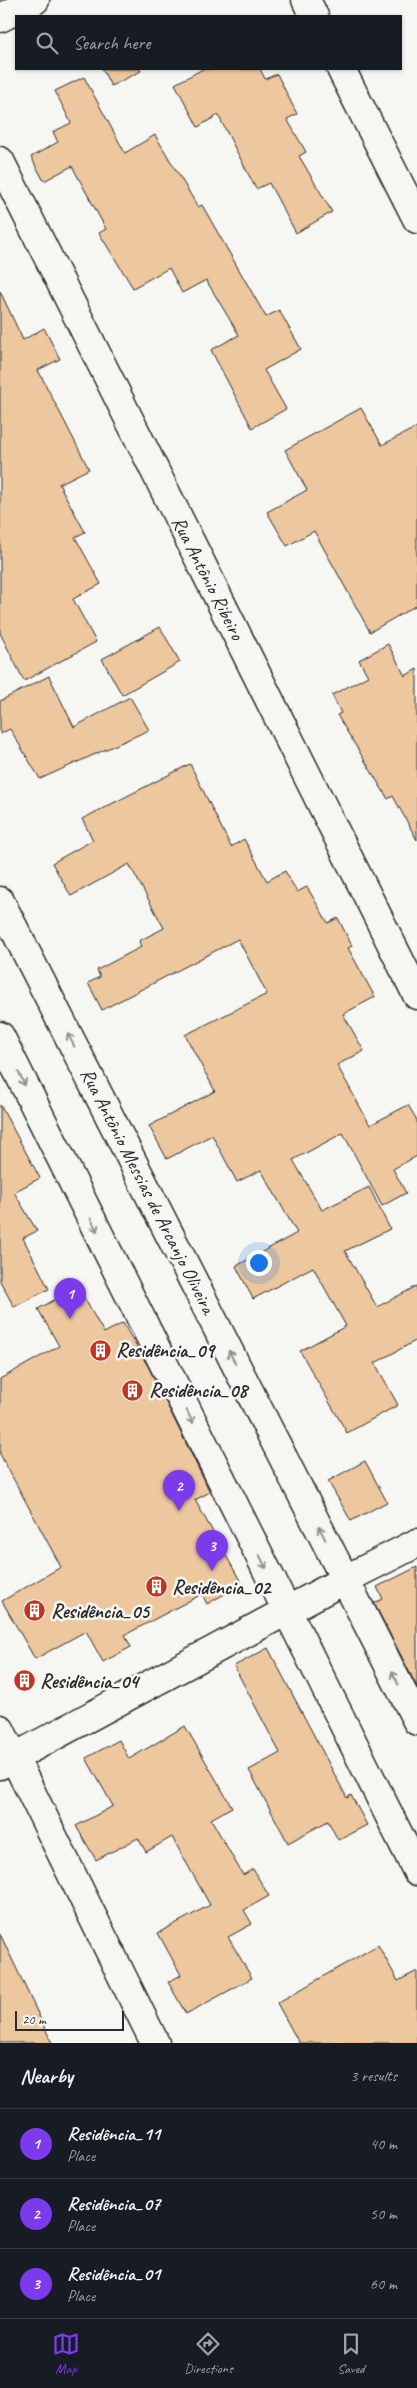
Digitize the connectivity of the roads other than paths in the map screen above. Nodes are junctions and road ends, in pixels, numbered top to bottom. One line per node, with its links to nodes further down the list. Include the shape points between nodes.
1 (35, 0): 4 (street)
2 (306, 0): 3 (street)
3 (314, 15)
4 (0, 18)
5 (342, 70): 7 (street)
6 (0, 160): 9 (street, Rua Antônio Ribeiro)
7 (417, 218)
8 (0, 901): 12 (street, Rua Antônio Messias de Arcanjo Oliveira, one-way to 8)
9 (417, 995)
10 (0, 1036): 13 (street, one-way to 13)
11 (417, 1543): 12 (street)
12 (346, 1579): 13 (street); 14 (street, Rua Antônio Messias de Arcanjo Oliveira, one-way to 12)
13 (287, 1611): 16 (street); 17 (street)
14 (417, 1721)
15 (0, 1729): 16 (street)
16 (7, 1761): 18 (street)
17 (417, 1871)
18 (155, 2043)

